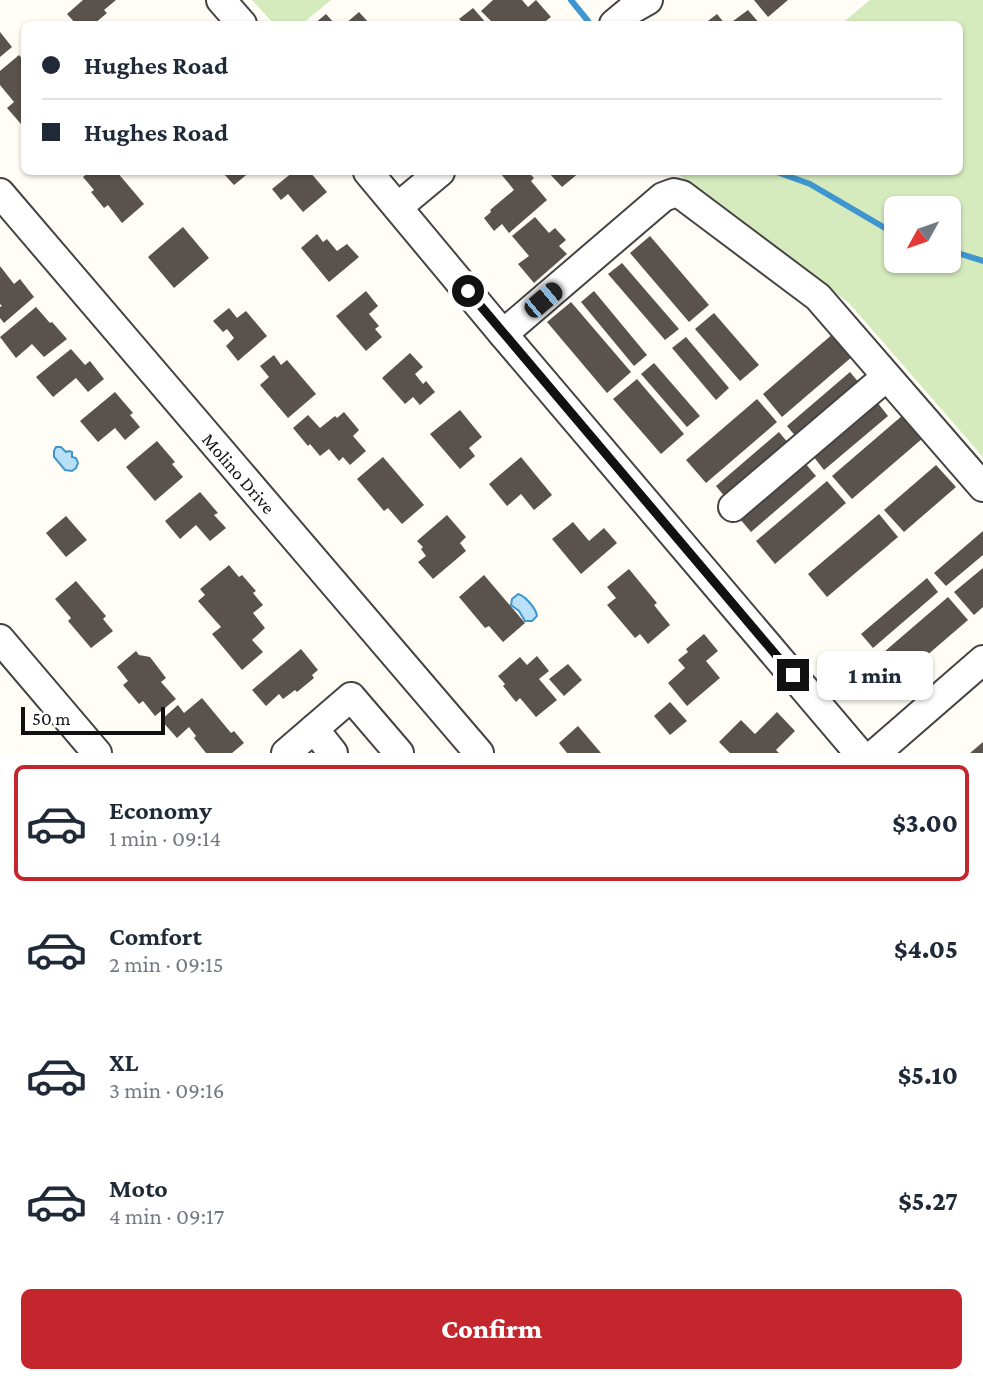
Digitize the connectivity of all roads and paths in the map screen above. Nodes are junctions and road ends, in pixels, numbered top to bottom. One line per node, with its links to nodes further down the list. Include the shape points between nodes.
1 (220, 0): 3 (street)
2 (648, 0): 4 (street)
3 (239, 21)
4 (618, 21)
5 (371, 175): 8 (street)
6 (436, 175): 8 (street)
7 (0, 193): 16 (street, Molino Drive)
8 (398, 207): 9 (street)
9 (503, 334): 10 (street, via 663,197 674,193 818,297); 21 (street)
10 (886, 377): 11 (street); 12 (street)
11 (983, 487)
12 (733, 507)
13 (0, 639): 17 (street)
14 (983, 660): 22 (street)
15 (314, 729): 18 (street); 19 (street); 20 (street, via 351,697)
16 (477, 752)
17 (97, 753)
18 (286, 753)
19 (334, 753)
20 (400, 753)
21 (859, 753)
22 (876, 753)

